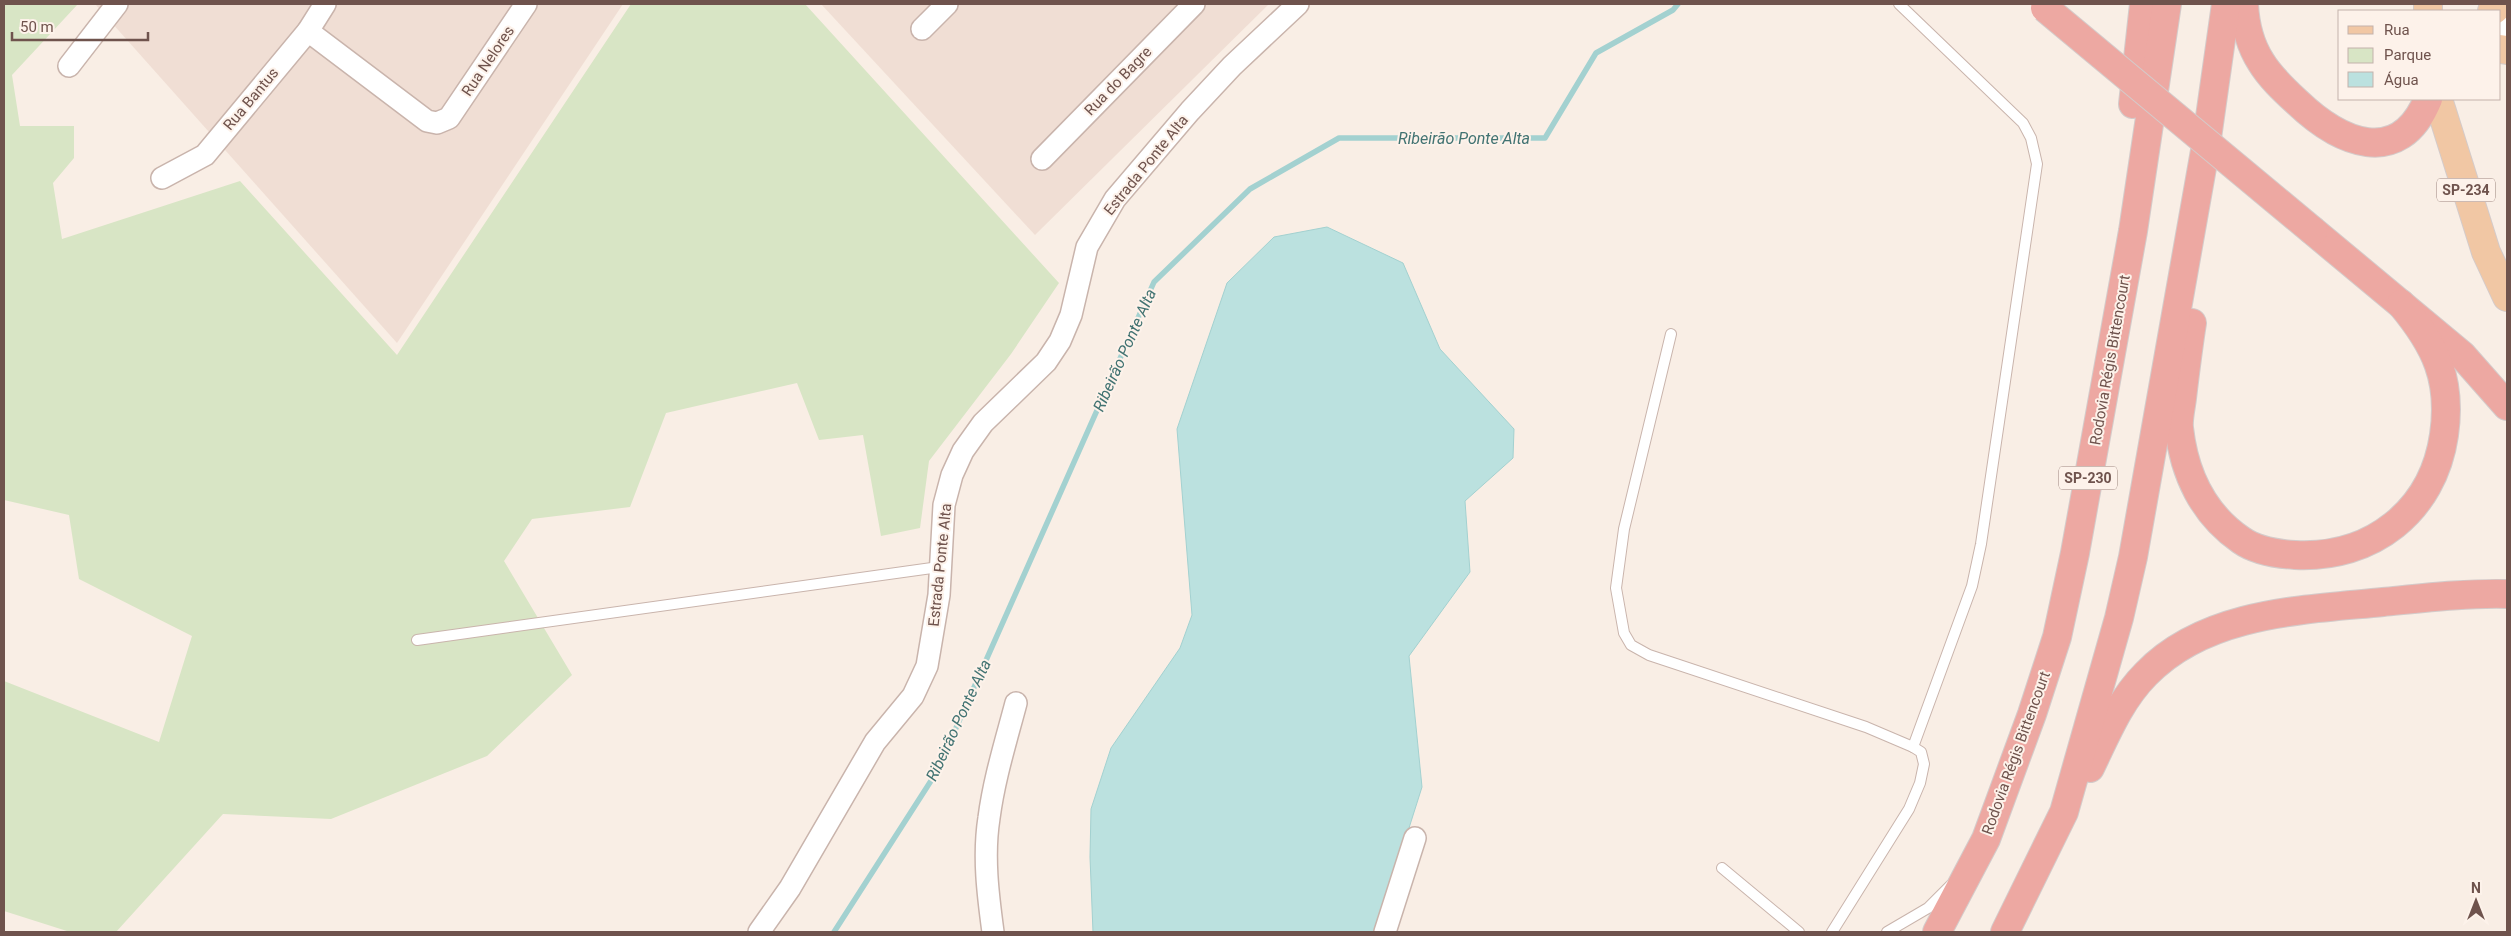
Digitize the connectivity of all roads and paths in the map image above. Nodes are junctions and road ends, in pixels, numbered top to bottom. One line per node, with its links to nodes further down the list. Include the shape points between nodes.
1 (117, 4): 17 (street)
2 (325, 4): 15 (street, Rua Bantus)
3 (526, 4): 15 (street, Rua Nelores, via 449,118 437,123 427,121)
4 (947, 4): 14 (street)
5 (1194, 4): 21 (street, Rua do Bagre)
6 (1298, 4): 28 (street, Estrada Ponte Alta, via 1190,111 1115,199 1100,222 1087,247 1071,315 1060,341 1046,362 983,422 963,451 944,505)
7 (1899, 4): 32 (lane, via 2024,123 2037,164 1981,544 1972,586)
8 (2144, 4): 22 (highway, via 2132,107)
9 (2167, 4): 22 (highway, Rodovia Régis Bittencourt / SP-230)
10 (2226, 4): 20 (highway)
11 (2244, 4): 18 (highway, via 2250,40 2261,62 2279,85 2333,131 2372,144 2391,141 2406,132)
12 (2042, 6): 25 (highway, bridge)
13 (2501, 26): 16 (street)
14 (922, 29)
15 (308, 31): 23 (street, Rua Bantus, via 205,155)
16 (2507, 41)
17 (69, 66)
18 (2427, 100)
19 (2438, 100): 24 (main road, SP-234, via 2486,252)
20 (2206, 144): 25 (highway, via 2202,227 2179,427 2195,490 2217,519 2242,541 2287,555 2339,552 2384,534 2414,506 2427,488 2438,465 2447,394 2438,362 2419,325); 33 (highway, via 2132,557 2119,618)
21 (1042, 159)
22 (2141, 172): 35 (highway, Rodovia Régis Bittencourt / SP-230, via 2057,637)
23 (162, 178)
24 (2507, 297)
25 (2401, 304): 27 (highway, via 2462,355)
26 (1671, 334): 32 (lane, via 1622,537 1616,588 1624,633 1631,645 1649,654 1866,727)
27 (2507, 406)
28 (939, 567): 30 (lane); 37 (street, Estrada Ponte Alta, via 939,594 927,666 913,696 875,742 790,888)
29 (2507, 594): 33 (highway, via 2459,595 2305,610 2221,627 2196,638 2170,653 2145,674 2115,716)
30 (417, 640)
31 (1016, 703): 38 (street, via 988,819 986,852)
32 (1913, 747): 41 (lane, via 1921,752 1924,764 1909,809)
33 (2064, 812): 44 (highway)
34 (1415, 838): 39 (street)
35 (1986, 839): 42 (lane, via 1956,880 1928,908); 43 (highway, Rodovia Régis Bittencourt / SP-230)
36 (1722, 868): 40 (lane)
37 (759, 932)
38 (993, 932)
39 (1384, 932)
40 (1799, 932)
41 (1832, 932)
42 (1888, 932)
43 (1936, 932)
44 (2005, 932)

